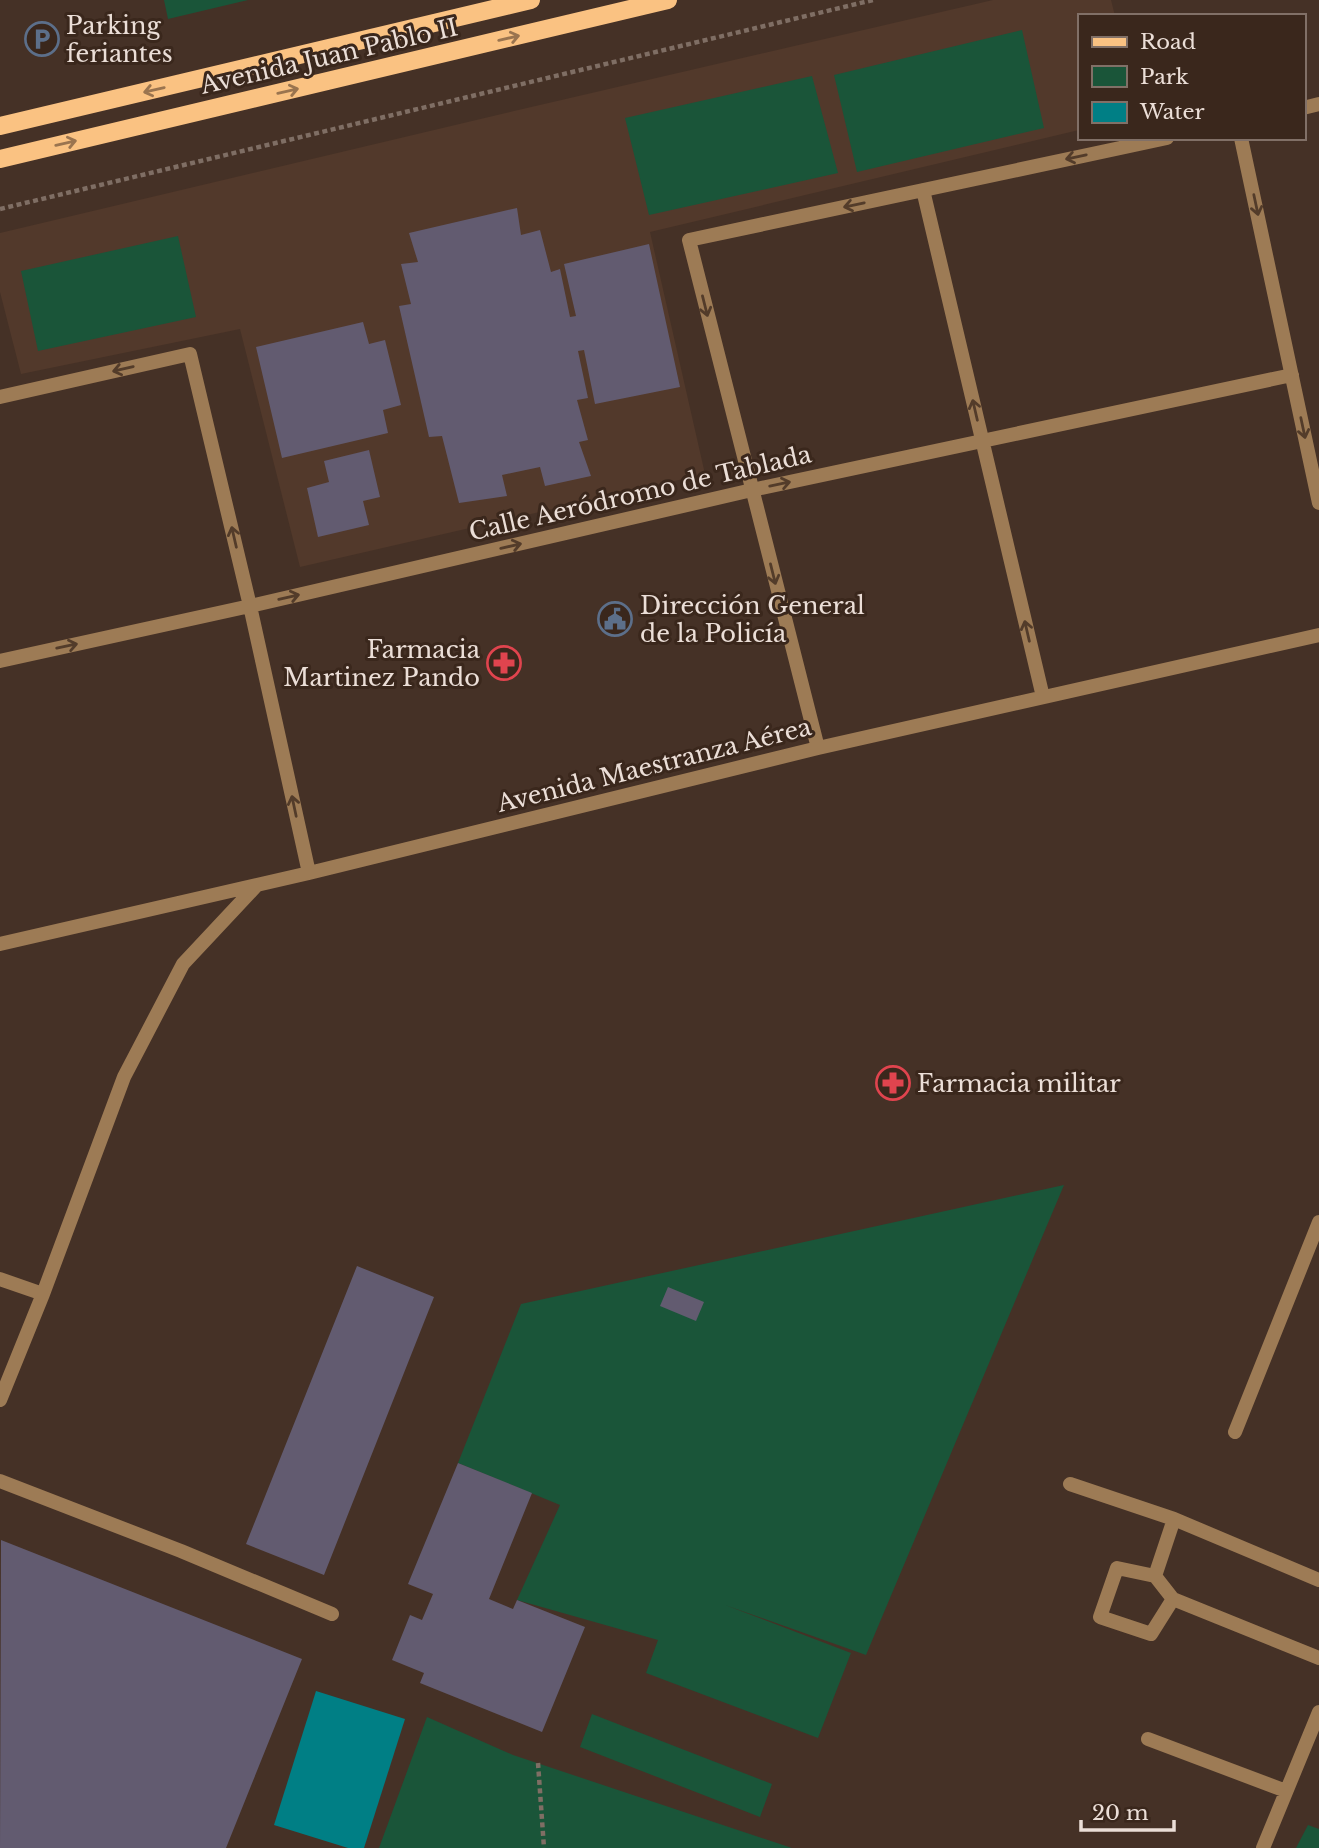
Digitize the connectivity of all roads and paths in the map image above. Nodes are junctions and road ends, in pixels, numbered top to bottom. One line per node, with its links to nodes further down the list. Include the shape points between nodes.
1 (531, 0): 4 (main road, Avenida Juan Pablo II, one-way to 4)
2 (668, 0): 7 (main road, Avenida Juan Pablo II, one-way to 2)
3 (873, 0): 9 (path)
4 (0, 126)
5 (1158, 140): 8 (street, one-way to 8)
6 (1241, 140): 10 (street, one-way to 10)
7 (0, 159)
8 (923, 190): 12 (street, one-way to 8); 13 (street, one-way to 13, via 688,240)
9 (0, 209)
10 (1292, 374): 12 (street, Calle Aeródromo de Tablada); 14 (street, one-way to 14)
11 (0, 397): 15 (street, one-way to 11, via 190,354)
12 (982, 441): 13 (street, Calle Aeródromo de Tablada, one-way to 12); 18 (street, one-way to 12)
13 (752, 490): 15 (street, Calle Aeródromo de Tablada, one-way to 13); 19 (street, one-way to 19)
14 (1319, 503)
15 (250, 606): 17 (street, Calle Aeródromo de Tablada, one-way to 15); 20 (street, one-way to 15)
16 (1319, 635): 18 (street, Avenida Maestranza Aérea)
17 (0, 661)
18 (1043, 697): 19 (street, Avenida Maestranza Aérea)
19 (818, 748): 20 (street, Avenida Maestranza Aérea)
20 (309, 873): 21 (street, Avenida Maestranza Aérea)
21 (256, 885): 22 (street, Avenida Maestranza Aérea); 25 (street, via 183,964 163,1000 124,1077)
22 (0, 944)
23 (1319, 1223): 27 (street)
24 (0, 1279): 25 (street)
25 (43, 1294): 26 (street)
26 (0, 1399)
27 (1235, 1432)
28 (0, 1481): 34 (street)
29 (1070, 1485): 30 (street)
30 (1174, 1519): 31 (street); 32 (street)
31 (1155, 1576): 33 (street); 33 (street, via 1116,1568 1100,1617 1151,1634)
32 (1319, 1580)
33 (1173, 1599): 35 (street)
34 (332, 1614)
35 (1319, 1658)
36 (1319, 1712): 39 (street)
37 (1148, 1739): 39 (street)
38 (538, 1763): 40 (path)
39 (1286, 1791): 41 (street)
40 (544, 1848)
41 (1263, 1848)

